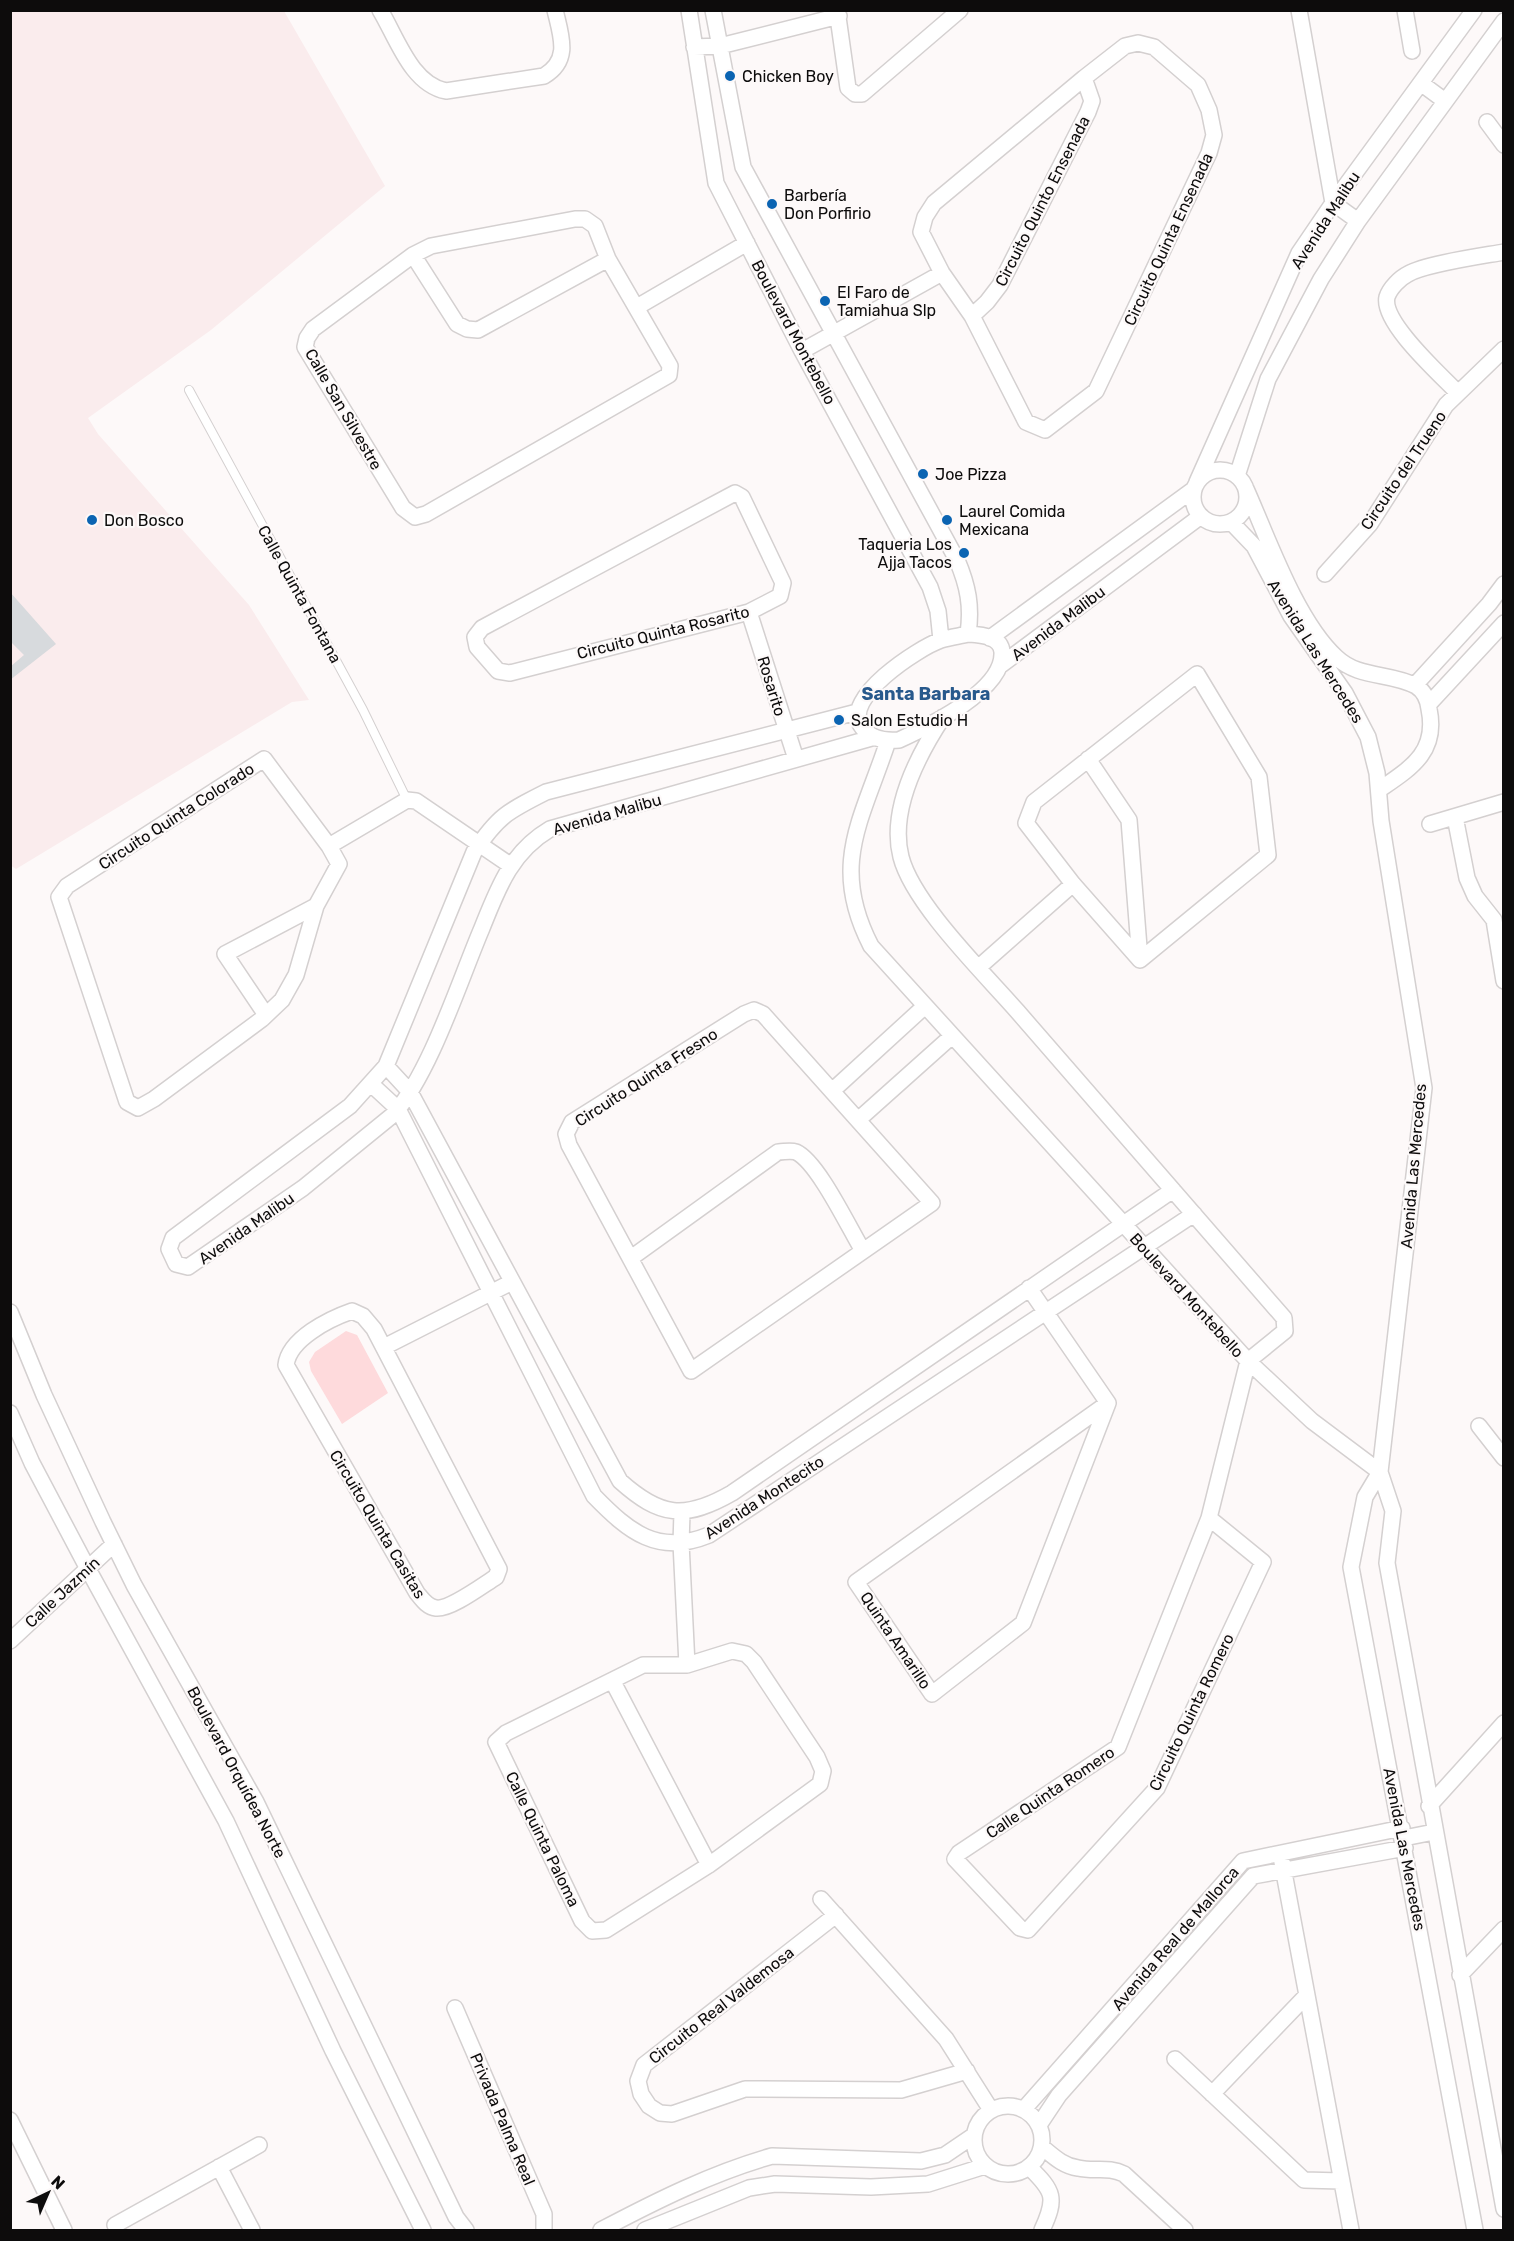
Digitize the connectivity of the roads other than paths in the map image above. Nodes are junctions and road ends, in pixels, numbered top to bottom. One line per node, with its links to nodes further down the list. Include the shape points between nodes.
1 (381, 10): 2 (street, via 417,75 438,89 454,91 552,72 563,52)
2 (555, 10)
3 (689, 10): 12 (street, Boulevard Montebello)
4 (713, 10): 11 (street, Boulevard Montebello)
5 (960, 10): 9 (street, via 862,94 848,88)
6 (1299, 10): 19 (street)
7 (1405, 10): 13 (street)
8 (1474, 10): 15 (street, Avenida Malibu)
9 (838, 13): 11 (street)
10 (1503, 21): 16 (street, Avenida Malibu)
11 (720, 46): 12 (street); 28 (street, Boulevard Montebello, via 743,167)
12 (694, 47): 21 (street, Boulevard Montebello, via 716,183)
13 (1412, 51)
14 (1084, 78): 25 (street, Circuito Quinta Ensenada, via 934,203 921,232); 27 (street, Circuito Quinto Ensenada, via 1092,101 1089,112 1000,285); 27 (street, Circuito Quinta Ensenada, via 1125,46 1138,43 1154,47 1198,85 1214,135 1114,357 1096,391 1045,430 1037,428 1026,422)
15 (1422, 84): 16 (street); 19 (street, Avenida Malibu)
16 (1445, 101): 20 (street, Avenida Malibu)
17 (1487, 122): 18 (street)
18 (1503, 145)
19 (1333, 202): 20 (street); 34 (street, Avenida Malibu, via 1299,253)
20 (1358, 221): 33 (street, Avenida Malibu, via 1321,279 1268,379)
21 (747, 243): 26 (street); 30 (street, Boulevard Montebello)
22 (1503, 252): 32 (street, via 1410,273 1396,283 1387,298 1395,325)
23 (413, 255): 24 (street, Calle San Silvestre, via 431,246 585,219 595,226); 24 (street, via 457,324 467,330 478,330); 26 (street, Calle San Silvestre, via 313,329 305,347 404,508 415,517 669,375 670,366)
24 (608, 259): 26 (street, Calle San Silvestre)
25 (942, 273): 27 (street, Circuito Quinta Ensenada); 28 (street)
26 (637, 308)
27 (972, 316)
28 (832, 334): 30 (street); 41 (street, Boulevard Montebello, via 957,560 969,589)
29 (1503, 349): 32 (street, Circuito del Trueno)
30 (802, 351): 43 (street, Boulevard Montebello, via 930,587)
31 (189, 390): 56 (lane, Calle Quinta Fontana, via 363,710)
32 (1457, 392): 37 (street, Circuito del Trueno, via 1432,424 1370,524)
33 (1242, 482): 34 (street, via 1216,470 1208,472); 36 (street, via 1246,504 1241,515); 45 (street, Avenida Las Mercedes, via 1293,596 1335,656)
34 (1196, 486): 35 (street, via 1194,503); 42 (street, Avenida Malibu)
35 (1201, 516): 36 (street, via 1216,523); 44 (street, Avenida Malibu)
36 (1231, 522): 47 (street, Avenida Las Mercedes, via 1254,546 1291,616)
37 (1325, 574)
38 (1503, 584): 46 (street)
39 (749, 612): 39 (street, Circuito Quinta Rosarito, via 780,596 783,582 742,497 735,494 482,628 475,637 477,647 498,671 510,673); 51 (street, Rosarito)
40 (1503, 623): 48 (street)
41 (968, 634): 42 (street); 43 (street)
42 (990, 638): 44 (street, via 997,640 1002,649)
43 (941, 640): 49 (street, via 891,671 864,698)
44 (1001, 665): 50 (street, Avenida Malibu, via 972,697)
45 (1358, 671): 46 (street, Avenida Las Mercedes); 47 (street)
46 (1415, 685): 48 (street)
47 (1345, 693): 55 (street, Avenida Las Mercedes, via 1368,737)
48 (1428, 704): 55 (street, via 1431,729 1423,753 1414,766)
49 (857, 712): 51 (street, Avenida Malibu); 52 (street, via 858,722 867,734)
50 (943, 717): 52 (street, Avenida Malibu, via 899,740); 67 (street, Boulevard Montebello, via 921,750 905,791 900,855 908,880 919,896)
51 (786, 731): 53 (street, Rosarito); 60 (street, Avenida Malibu, via 546,792 505,814 491,825)
52 (882, 739): 53 (street, Avenida Malibu); 69 (street, Boulevard Montebello, via 853,842 850,892 871,946)
53 (796, 759): 62 (street, Avenida Malibu, via 550,829 532,840)
54 (1088, 759): 63 (street, via 1034,802 1026,823); 66 (street, via 1129,820); 66 (street, via 1197,674 1259,777 1268,855)
55 (1379, 790): 95 (street, Avenida Las Mercedes, via 1424,1088)
56 (407, 800): 60 (street, via 416,801); 61 (street)
57 (1503, 802): 58 (street)
58 (1455, 817): 59 (street); 65 (street, via 1467,878 1475,896 1494,920)
59 (1430, 824)
60 (479, 844): 62 (street); 72 (street, Avenida Malibu)
61 (329, 846): 64 (street, Circuito Quinta Colorado, via 339,864); 70 (street, Circuito Quinta Colorado, via 264,759 67,885 59,897 127,1102 138,1108 154,1099)
62 (510, 865): 75 (street, Avenida Malibu)
63 (1073, 884): 66 (street); 67 (street)
64 (316, 906): 70 (street, Circuito Quinta Colorado, via 296,975 282,1000); 70 (street, via 225,954)
65 (1502, 959): 68 (street)
66 (1140, 960)
67 (979, 967): 78 (street, Boulevard Montebello)
68 (1503, 981)
69 (925, 1006): 71 (street, Boulevard Montebello); 74 (street)
70 (266, 1015)
71 (952, 1036): 77 (street); 80 (street, Boulevard Montebello)
72 (386, 1066): 73 (street, Avenida Malibu); 75 (street, Avenida Montecito)
73 (371, 1084): 76 (street, Avenida Montecito); 76 (street, Avenida Malibu, via 350,1106 172,1238 169,1249 176,1264 188,1267 303,1188)
74 (832, 1091): 77 (street, Circuito Quinta Fresno); 83 (street, Circuito Quinta Fresno, via 763,1014 754,1010 572,1122 566,1134 569,1145)
75 (410, 1092): 76 (street, Avenida Malibu); 84 (street, Avenida Montecito)
76 (398, 1109): 86 (street, Avenida Montecito)
77 (858, 1120): 82 (street, Circuito Quinta Fresno, via 933,1203)
78 (1173, 1190): 79 (street, Boulevard Montebello); 80 (street, Avenida Montecito)
79 (1194, 1215): 81 (street, Avenida Montecito); 90 (street, Boulevard Montebello, via 1284,1318 1285,1331)
80 (1122, 1224): 81 (street, Boulevard Montebello); 85 (street, Avenida Montecito)
81 (1144, 1248): 88 (street, Avenida Montecito); 90 (street, Boulevard Montebello)
82 (863, 1251): 83 (street, via 815,1169 793,1150 778,1152); 83 (street, Circuito Quinta Fresno, via 691,1371)
83 (631, 1258)
84 (512, 1282): 86 (street); 96 (street, Avenida Montecito, via 620,1481 638,1498)
85 (1029, 1288): 88 (street); 96 (street, Avenida Montecito, via 732,1493 710,1506)
86 (492, 1292): 89 (street); 98 (street, Avenida Montecito, via 594,1496 638,1534 660,1543)
87 (10, 1312): 99 (street, Boulevard Orquídea Norte)
88 (1046, 1312): 91 (street); 98 (street, Avenida Montecito, via 709,1535)
89 (384, 1347): 89 (street, Circuito Quinta Casitas, via 499,1569 496,1576 451,1605 437,1608 425,1603 417,1593 286,1365 287,1354 298,1342 352,1311 363,1316)
90 (1248, 1361): 95 (street, via 1312,1421); 97 (street, Calle Quinta Romero)
91 (1108, 1403): 91 (street, Quinta Amarillo, via 856,1582 932,1694 1023,1623)
92 (10, 1413): 100 (street, Boulevard Orquídea Norte)
93 (1479, 1426): 94 (street)
94 (1503, 1458)
95 (1380, 1472): 105 (street, Avenida Las Mercedes, via 1393,1511 1387,1563); 107 (street, Avenida Las Mercedes, via 1365,1497 1351,1567)
96 (682, 1513): 98 (street)
97 (1209, 1518): 114 (street, Circuito Quinta Romero, via 1263,1562 1157,1788); 114 (street, Calle Quinta Romero, via 1118,1747 958,1853 955,1859 1020,1928)
98 (681, 1543): 102 (street)
99 (114, 1544): 100 (street, Calle Jazmín); 140 (street, Boulevard Orquídea Norte, via 256,1802 456,2217)
100 (88, 1569): 101 (street, Calle Jazmín); 139 (street, Boulevard Orquídea Norte, via 226,1821 333,2051)
101 (10, 1641)
102 (687, 1665): 103 (street, Calle Quinta Paloma, via 643,1665); 109 (street, Calle Quinta Paloma, via 732,1650 746,1654 823,1771 820,1784)
103 (613, 1682): 109 (street); 109 (street, Calle Quinta Paloma, via 506,1733 496,1742 582,1921 592,1931 606,1930)
104 (1503, 1723): 105 (street)
105 (1429, 1806): 106 (street, Avenida Las Mercedes)
106 (1434, 1832): 107 (street); 115 (street, Avenida Las Mercedes)
107 (1404, 1838): 108 (street, Avenida Real de Mallorca); 110 (street, Avenida Real de Mallorca); 147 (street, Avenida Las Mercedes)
108 (1280, 1853): 110 (street); 121 (street, Avenida Real de Mallorca, via 1243,1861)
109 (709, 1865)
110 (1283, 1870): 116 (street); 124 (street, Avenida Real de Mallorca, via 1253,1876 1059,2095)
111 (821, 1899): 112 (street)
112 (836, 1915): 119 (street, via 946,2039); 119 (street, Circuito Real Valdemosa, via 644,2065 638,2081 649,2106 672,2114 745,2089 901,2090)
113 (1503, 1929): 115 (street)
114 (1028, 1930)
115 (1460, 1975): 128 (street, Avenida Las Mercedes)
116 (1307, 1995): 120 (street); 133 (street)
117 (455, 2008): 141 (street, Privada Palma Real, via 544,2214)
118 (1175, 2059): 120 (street)
119 (967, 2071): 122 (street)
120 (1212, 2094): 133 (street, via 1304,2180)
121 (1024, 2109): 122 (street, via 1013,2106); 124 (street)
122 (991, 2110): 125 (street, via 983,2116)
123 (10, 2120): 137 (street)
124 (1039, 2125): 127 (street)
125 (973, 2136): 129 (street, via 945,2155 921,2160); 130 (street, via 978,2158)
126 (259, 2145): 131 (street)
127 (1042, 2147): 132 (street); 145 (street, via 1063,2164 1080,2169 1112,2168 1124,2174)
128 (1499, 2156): 135 (street, Avenida Las Mercedes)
129 (772, 2157): 134 (street); 142 (street, via 669,2195)
130 (986, 2166): 132 (street, via 1007,2175); 134 (street, via 928,2184)
131 (219, 2167): 136 (street); 138 (street)
132 (1029, 2167): 144 (street, via 1048,2186 1053,2203)
133 (1341, 2181): 146 (street)
134 (775, 2184): 143 (street, via 749,2188)
135 (1503, 2209)
136 (115, 2225)
137 (64, 2230)
138 (252, 2230)
139 (423, 2230)
140 (466, 2230)
141 (544, 2230)
142 (602, 2230)
143 (645, 2230)
144 (1042, 2230)
145 (1185, 2230)
146 (1351, 2230)
147 (1475, 2230)

